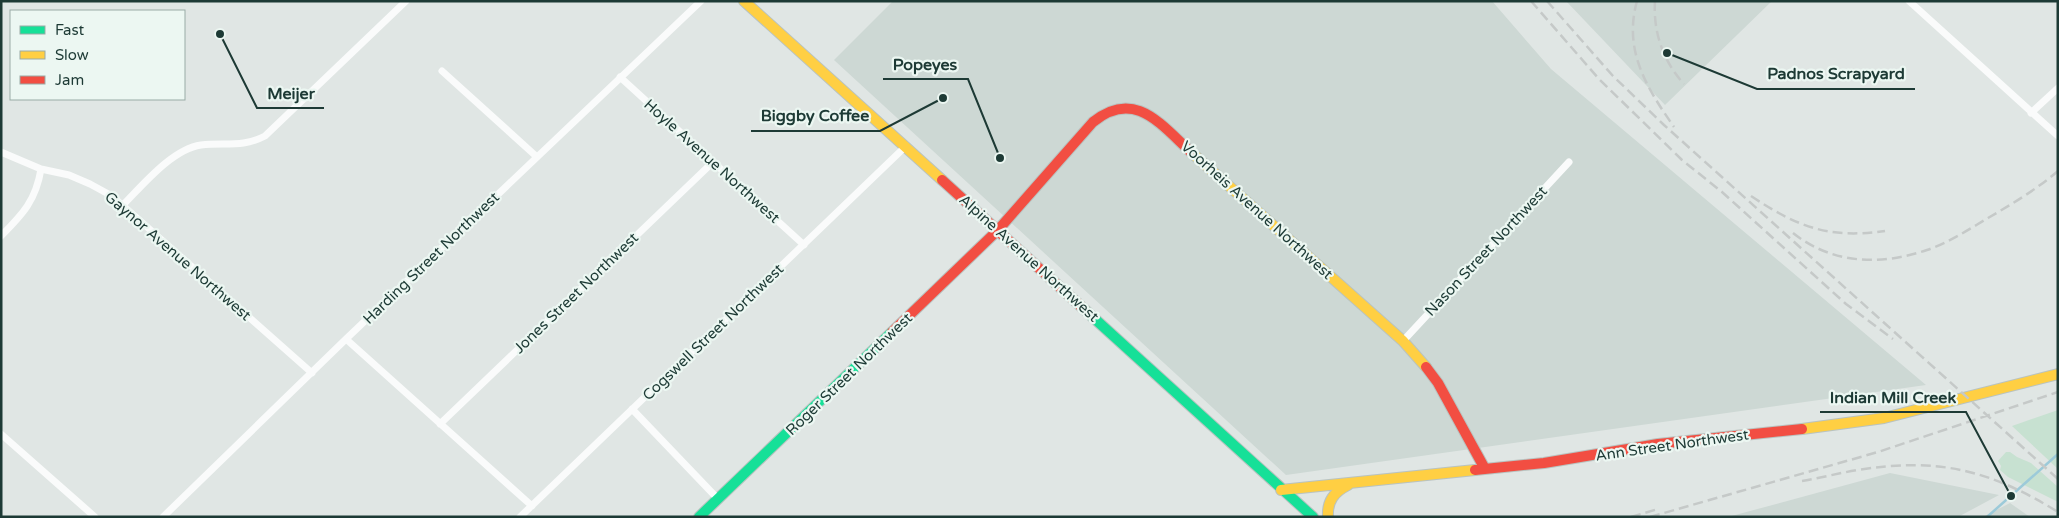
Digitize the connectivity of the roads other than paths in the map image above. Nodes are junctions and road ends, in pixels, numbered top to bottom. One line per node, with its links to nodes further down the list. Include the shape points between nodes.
1 (406, 1): 16 (street, via 265,136 239,145 191,147 168,162)
2 (702, 1): 6 (street, Harding Street Northwest)
3 (744, 1): 10 (main road, Alpine Avenue Northwest)
4 (1909, 1): 8 (street)
5 (442, 71): 12 (street)
6 (620, 77): 12 (street, Harding Street Northwest); 13 (street, Hoyle Avenue Northwest)
7 (2058, 88): 8 (street)
8 (2031, 113): 9 (street)
9 (2058, 136)
10 (906, 146): 17 (main road, Alpine Avenue Northwest); 19 (street, Cogswell Street Northwest)
11 (1, 152): 15 (street, Gaynor Avenue Northwest)
12 (537, 157): 20 (street, Harding Street Northwest)
13 (713, 162): 19 (street, Hoyle Avenue Northwest); 25 (street, Jones Street Northwest)
14 (1569, 162): 21 (street, Nason Street Northwest)
15 (41, 169): 16 (street, Gaynor Avenue Northwest, via 67,174 90,184 112,196); 18 (street, via 38,188 28,207)
16 (122, 206): 22 (street, Gaynor Avenue Northwest)
17 (998, 230): 21 (main road, Voorheis Avenue Northwest, via 1093,122 1106,111 1136,109 1152,117); 29 (main road, Alpine Avenue Northwest); 30 (main road, Roger Street Northwest)
18 (1, 236)
19 (804, 245): 24 (street, Cogswell Street Northwest)
20 (346, 339): 22 (street, Harding Street Northwest); 25 (street)
21 (1403, 341): 27 (main road, Voorheis Avenue Northwest, via 1438,383)
22 (312, 373): 33 (street, Harding Street Northwest)
23 (2058, 374): 27 (main road, Ann Street Northwest, via 1850,424 1658,444)
24 (632, 409): 30 (street); 31 (street, Cogswell Street Northwest)
25 (440, 424): 31 (street)
26 (1, 434): 32 (street)
27 (1485, 469): 28 (main road, Ann Street Northwest)
28 (1356, 482): 29 (main road, Ann Street Northwest); 37 (main road, via 1345,486 1330,500)
29 (1282, 490): 36 (main road, Alpine Avenue Northwest)
30 (718, 499): 35 (main road, Roger Street Northwest)
31 (532, 506): 34 (street, Cogswell Street Northwest)
32 (95, 517)
33 (163, 517)
34 (520, 517)
35 (699, 517)
36 (1313, 517)
37 (1328, 517)

